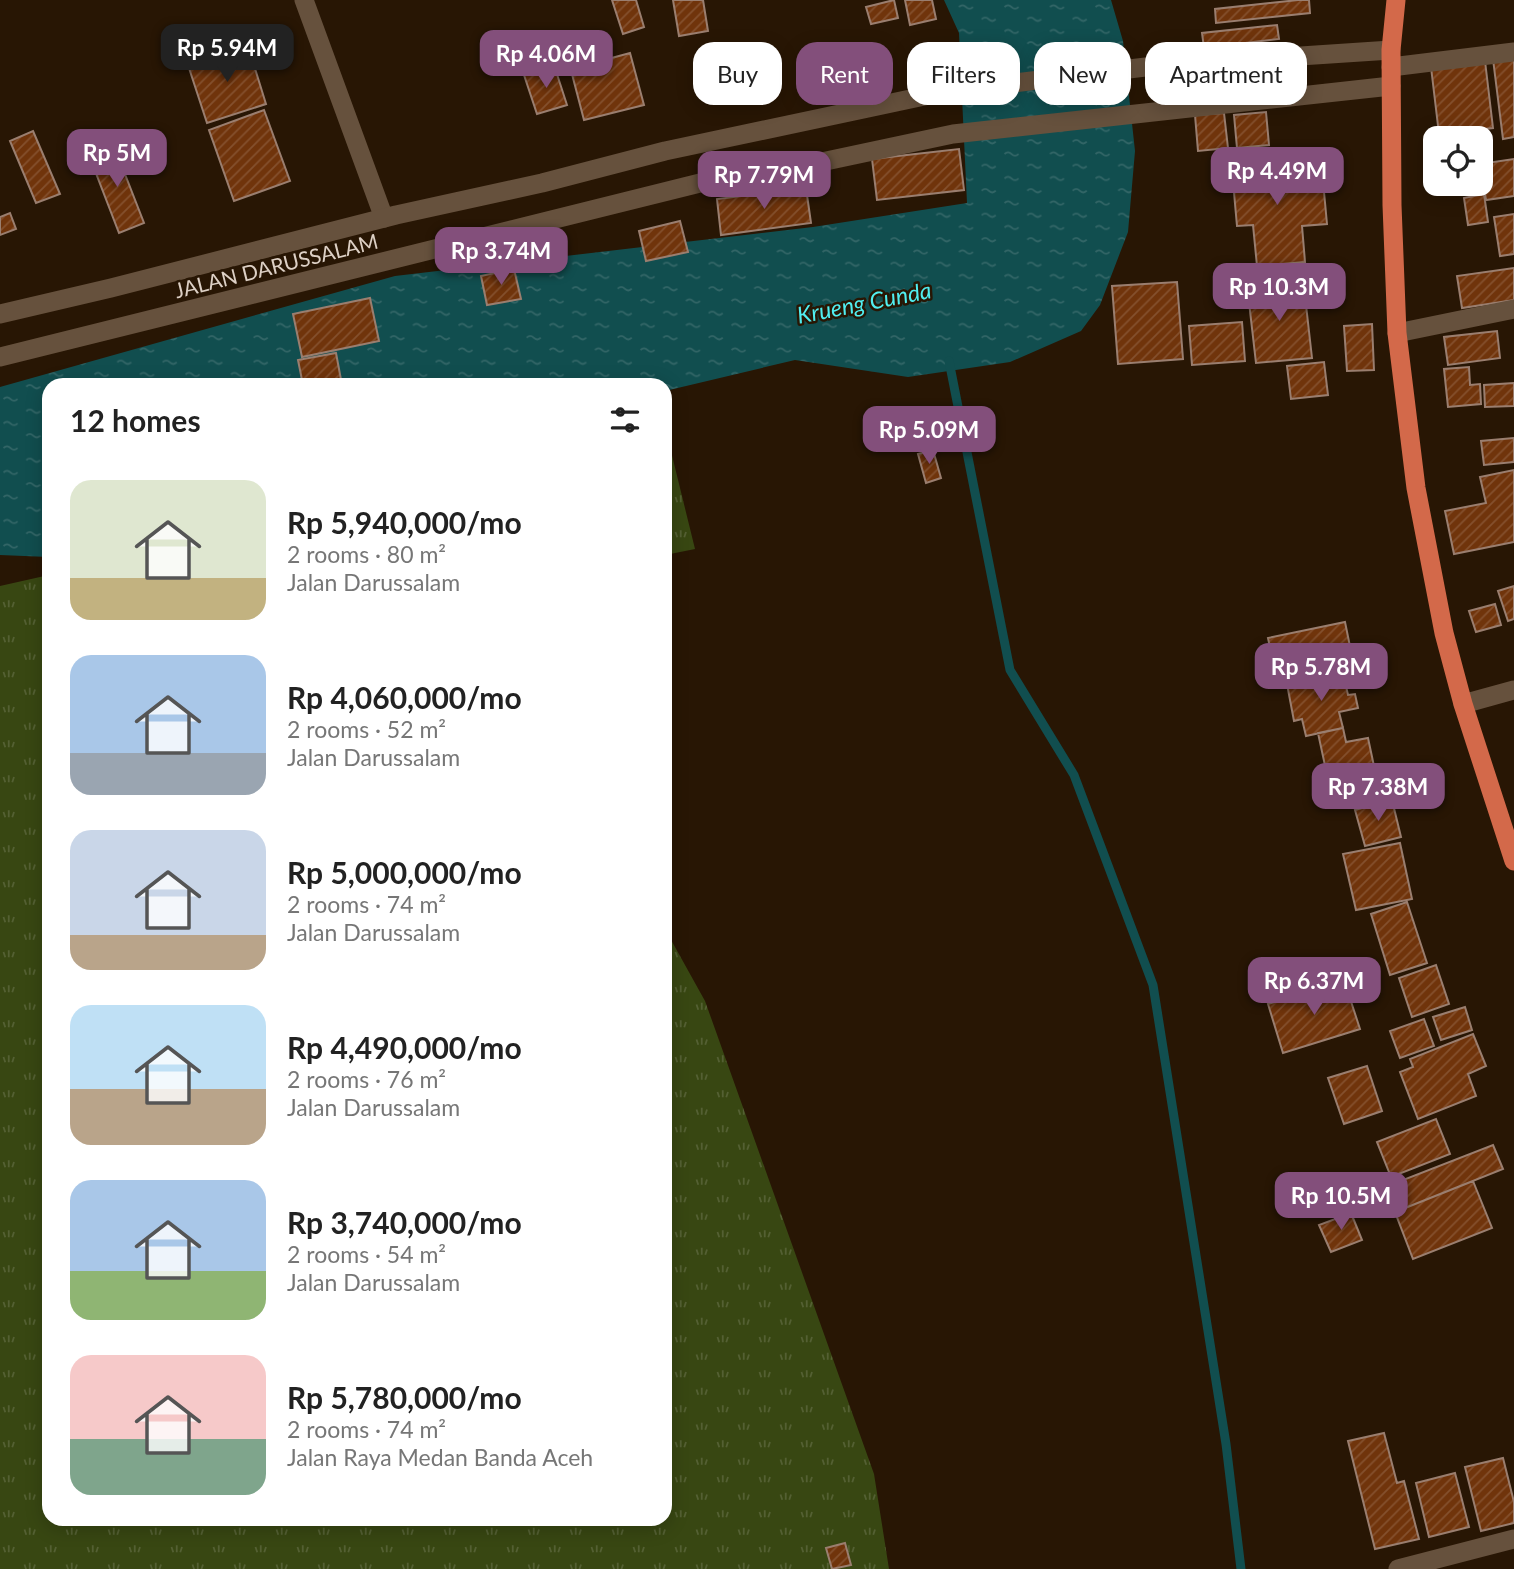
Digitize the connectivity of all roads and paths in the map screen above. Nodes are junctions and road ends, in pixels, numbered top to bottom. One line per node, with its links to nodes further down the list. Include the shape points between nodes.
1 (304, 0): 5 (street)
2 (1396, 0): 4 (highway)
3 (1514, 52): 4 (street)
4 (1391, 68): 5 (street, JALAN DARUSSALAM, via 1162,65 947,91 665,151); 8 (highway); 9 (street, JALAN DARUSSALAM, via 1167,110 953,134 746,178 700,183)
5 (384, 218): 7 (street, JALAN DARUSSALAM)
6 (1514, 309): 8 (street)
7 (0, 314)
8 (1398, 333): 11 (highway, via 1416,488)
9 (0, 357)
10 (1514, 690): 11 (street)
11 (1463, 704): 12 (highway)
12 (1514, 861)
13 (1514, 1539): 14 (street)
14 (1398, 1569)

